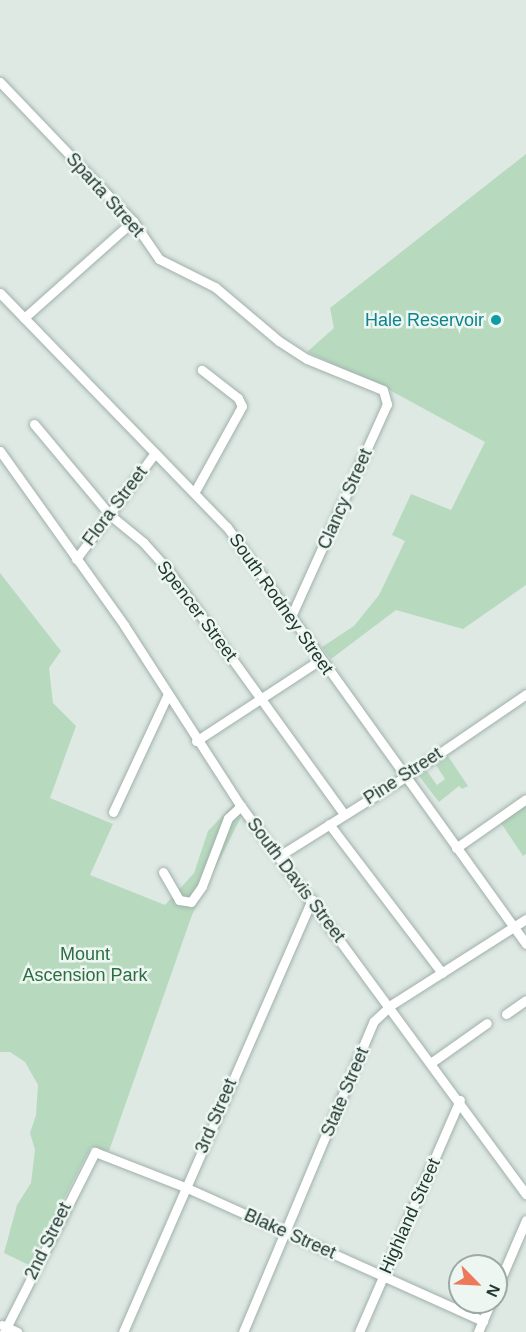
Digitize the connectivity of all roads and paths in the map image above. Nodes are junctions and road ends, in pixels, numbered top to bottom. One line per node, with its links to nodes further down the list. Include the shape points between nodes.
1 (0, 82): 2 (street, Sparta Street)
2 (133, 221): 4 (street); 6 (street, Sparta Street, via 159,259 215,287 279,341 307,358)
3 (0, 293): 4 (street, South Rodney Street)
4 (24, 318): 9 (street, South Rodney Street)
5 (202, 370): 10 (street, via 238,398 242,406)
6 (373, 386): 13 (street, Clancy Street, via 383,390 387,404)
7 (34, 424): 11 (street, Spencer Street)
8 (0, 451): 12 (street, South Davis Street)
9 (154, 453): 10 (street, South Rodney Street); 11 (street, Flora Street)
10 (194, 493): 13 (street, South Rodney Street, via 227,527)
11 (110, 515): 12 (street, Flora Street); 17 (street, Spencer Street, via 143,542 168,570)
12 (76, 560): 15 (street, South Davis Street)
13 (291, 617): 14 (street, South Rodney Street)
14 (320, 660): 17 (street); 19 (street, South Rodney Street)
15 (168, 694): 18 (street, South Davis Street); 22 (street)
16 (526, 694): 19 (street, Pine Street)
17 (262, 699): 18 (street); 23 (street, Spencer Street)
18 (196, 741): 21 (street, South Davis Street)
19 (405, 777): 23 (street, Pine Street); 25 (street, South Rodney Street)
20 (526, 799): 25 (street)
21 (242, 806): 26 (street, South Davis Street); 27 (street, via 228,818 202,886 191,902 179,900)
22 (113, 813)
23 (344, 813): 24 (street, Pine Street)
24 (329, 824): 26 (street, Pine Street); 32 (street)
25 (456, 848): 30 (street, South Rodney Street)
26 (279, 856): 28 (street, South Davis Street)
27 (163, 872)
28 (312, 900): 34 (street, South Davis Street); 40 (street, 3rd Street)
29 (526, 919): 30 (street, State Street)
30 (513, 928): 31 (street, South Rodney Street); 32 (street, State Street)
31 (526, 944)
32 (442, 973): 34 (street, State Street)
33 (526, 1000): 35 (street)
34 (391, 1005): 37 (street, South Davis Street); 43 (street, State Street, via 374,1022)
35 (506, 1014)
36 (487, 1023): 37 (street)
37 (432, 1062): 38 (street, South Davis Street)
38 (460, 1100): 41 (street, South Davis Street); 45 (street, Highland Street)
39 (95, 1152): 40 (street, Blake Street); 48 (street, 2nd Street)
40 (185, 1187): 43 (street, Blake Street); 50 (street, 3rd Street)
41 (526, 1194)
42 (526, 1220): 44 (street)
43 (286, 1232): 45 (street, Blake Street); 51 (street, State Street)
44 (508, 1262)
45 (384, 1276): 47 (street, Blake Street); 52 (street, Highland Street)
46 (486, 1314): 47 (street)
47 (483, 1321): 53 (street)
48 (3, 1328): 49 (street)
49 (17, 1332)
50 (123, 1332)
51 (243, 1332)
52 (359, 1332)
53 (478, 1332)

